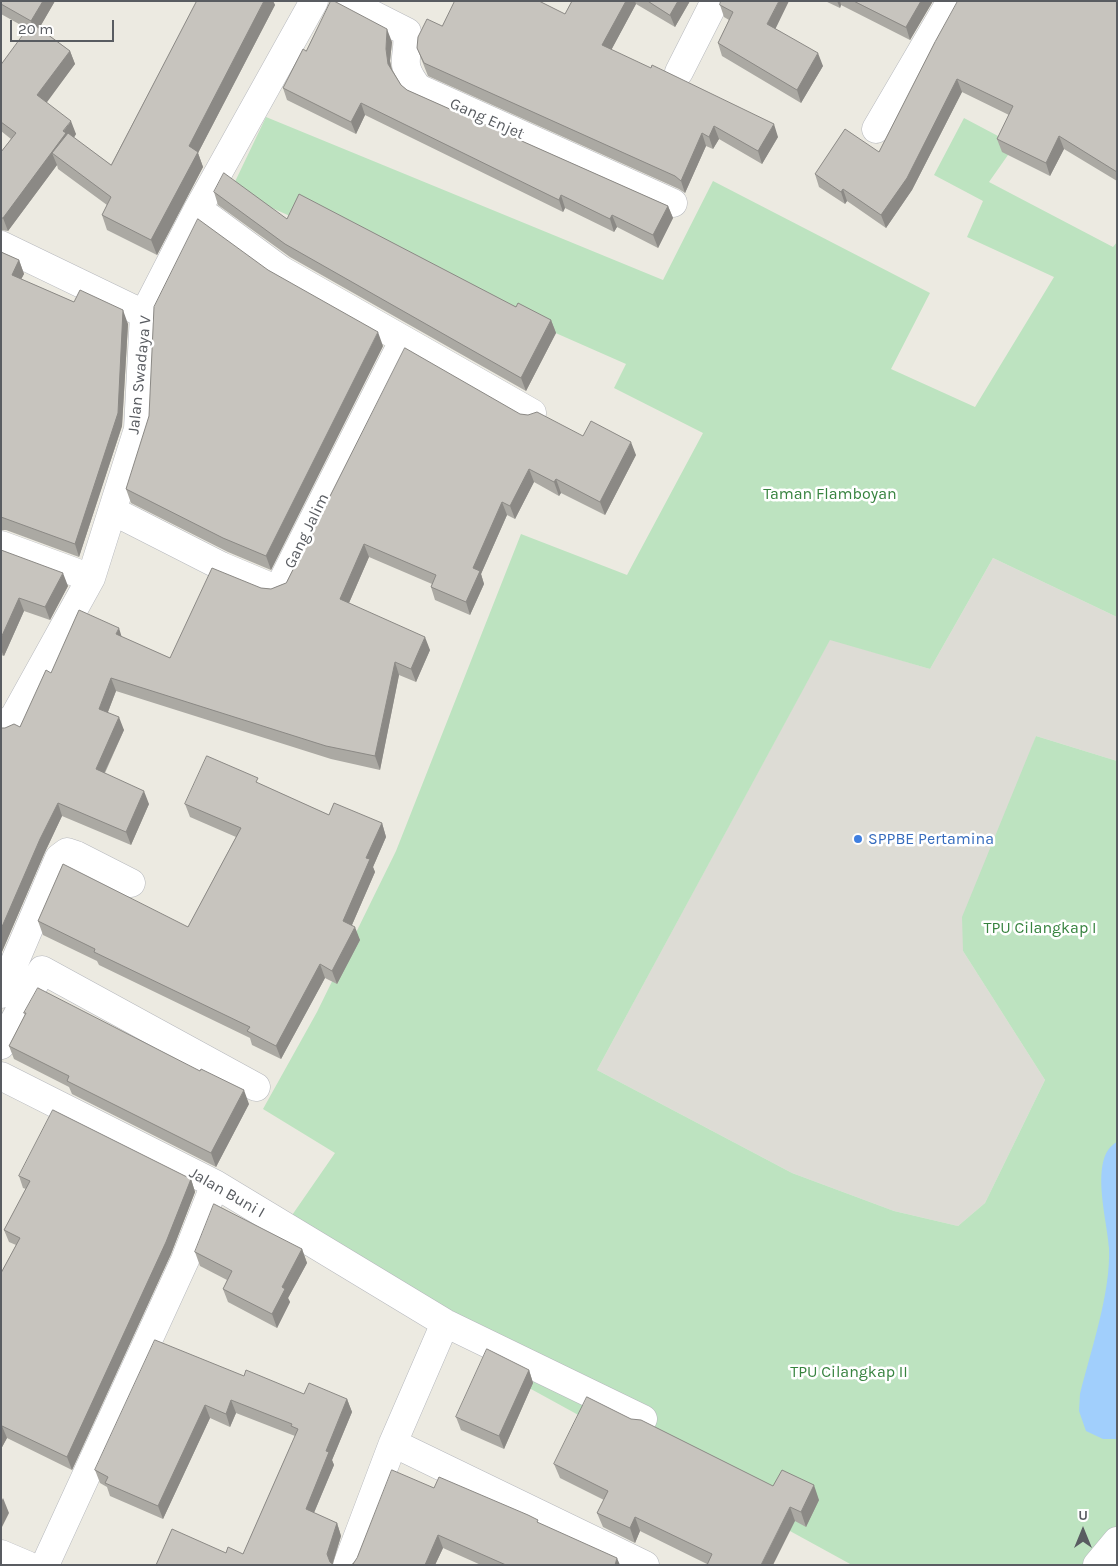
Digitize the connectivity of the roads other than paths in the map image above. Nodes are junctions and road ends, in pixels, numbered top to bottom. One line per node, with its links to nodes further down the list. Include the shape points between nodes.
1 (314, 1): 8 (street, Jalan Swadaya V)
2 (346, 1): 7 (street, Gang Enjet, via 407,32 406,66 418,88)
3 (716, 1): 5 (street)
4 (951, 1): 6 (street)
5 (680, 72)
6 (876, 128)
7 (673, 203)
8 (198, 209): 10 (street, Jalan Swadaya V); 11 (street, via 281,270)
9 (1, 245): 10 (street)
10 (144, 314): 13 (street, Jalan Swadaya V, via 138,429)
11 (403, 341): 12 (street); 13 (street, Gang Jalim, via 280,584 271,586 221,566)
12 (532, 413)
13 (113, 511): 15 (street, Jalan Swadaya V)
14 (1, 545): 15 (street)
15 (91, 578): 16 (street, Jalan Swadaya V, via 9,726)
16 (1, 722)
17 (131, 883): 18 (street, via 76,855 67,852 59,858)
18 (1, 994)
19 (1, 1045): 21 (street, via 42,970)
20 (1, 1076): 22 (street, Jalan Buni I)
21 (256, 1087)
22 (216, 1184): 23 (street, Jalan Buni I); 29 (street, via 185,1260)
23 (445, 1323): 24 (street, Jalan Buni I); 25 (street)
24 (643, 1419)
25 (393, 1443): 30 (street); 31 (street)
26 (1117, 1541): 32 (street)
27 (1, 1554): 28 (street)
28 (27, 1565)
29 (45, 1565)
30 (347, 1565)
31 (645, 1565)
32 (1097, 1565)

